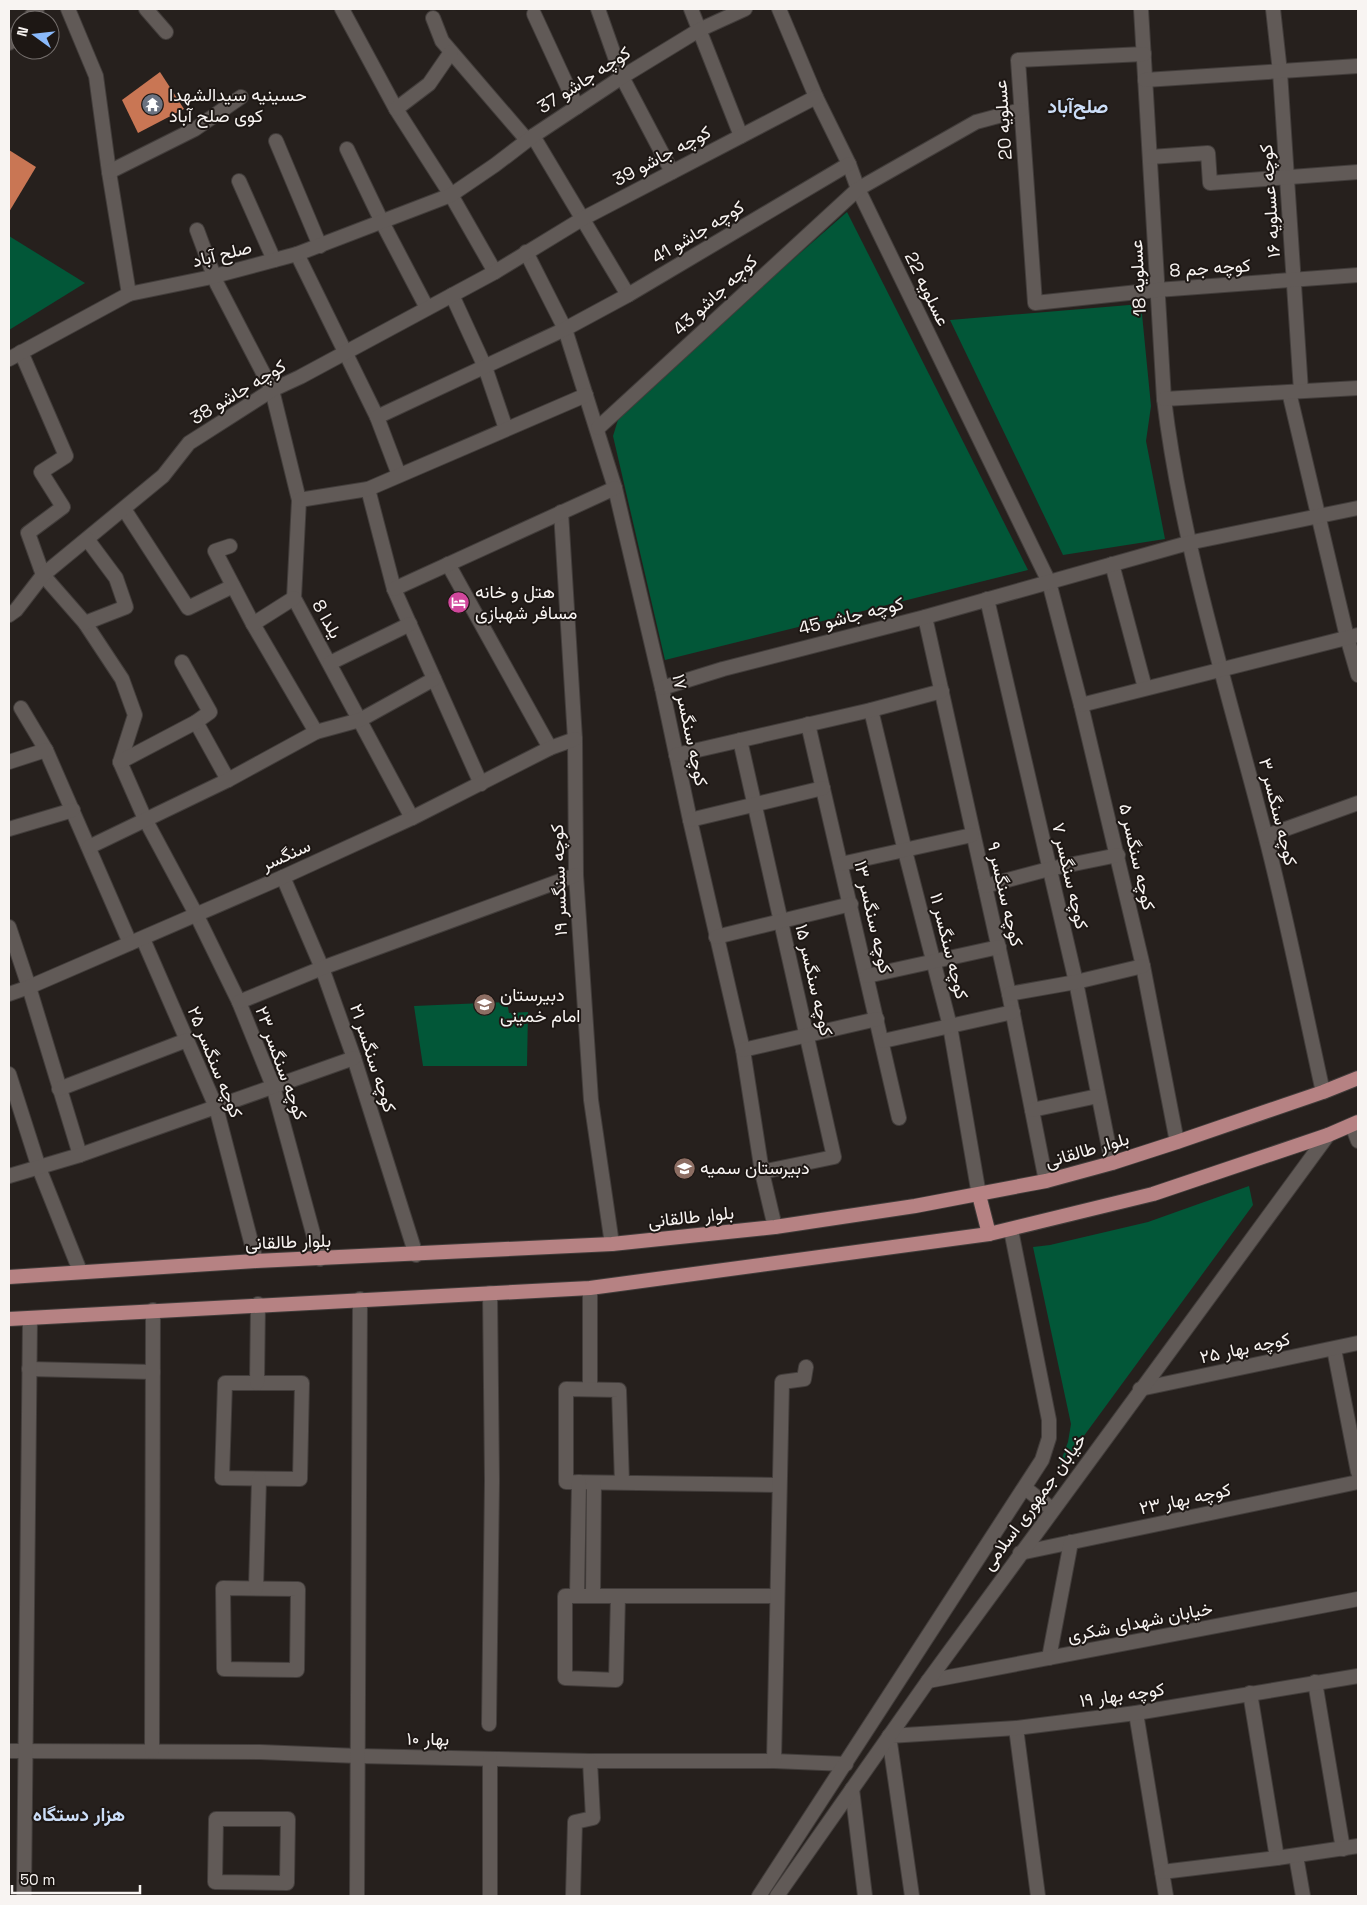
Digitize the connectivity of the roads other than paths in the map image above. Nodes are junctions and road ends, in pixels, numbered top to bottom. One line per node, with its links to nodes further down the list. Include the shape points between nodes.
1 (68, 9): 31 (street, via 96,76)
2 (146, 9): 13 (street)
3 (342, 9): 23 (street)
4 (598, 9): 18 (street)
5 (691, 9): 12 (street)
6 (746, 9): 12 (street, کوچه جاشو 37)
7 (779, 9): 21 (street, عسلویه 22)
8 (1141, 9): 15 (street, عسلویه 18)
9 (1273, 9): 17 (street, کوچه عسلویه ۱۶)
10 (534, 14): 22 (street)
11 (433, 18): 14 (street, via 442,41)
12 (698, 30): 18 (street, کوچه جاشو 37); 25 (street)
13 (166, 32)
14 (451, 52): 23 (street, via 428,84); 26 (street)
15 (1144, 54): 19 (street, عسلویه 18); 24 (street, عسلویه 20, via 1018,60)
16 (1358, 66): 17 (street)
17 (1280, 72): 19 (street); 34 (street, کوچه عسلویه ۱۶)
18 (622, 77): 22 (street, کوچه جاشو 37); 32 (street)
19 (1145, 80): 29 (street, عسلویه 18)
20 (240, 97): 31 (street, via 195,129)
21 (816, 97): 25 (street, کوچه جاشو 39); 30 (street, عسلویه 22)
22 (576, 107): 26 (street, کوچه جاشو 37)
23 (396, 110): 37 (street)
24 (1021, 110): 36 (street, کوچه جاشو 43, via 976,122); 53 (street, عسلویه 20)
25 (741, 136): 32 (street, کوچه جاشو 39)
26 (530, 138): 37 (street, کوچه جاشو 37); 38 (street)
27 (276, 141): 41 (street)
28 (347, 149): 39 (street)
29 (1150, 157): 34 (street, via 1208,153 1210,183); 49 (street, عسلویه 18)
30 (849, 164): 36 (street, عسلویه 22); 52 (street, کوچه جاشو 41)
31 (109, 172): 50 (street)
32 (672, 172): 38 (street, کوچه جاشو 39)
33 (1358, 172): 34 (street)
34 (1287, 178): 48 (street, کوچه عسلویه ۱۶)
35 (239, 181): 44 (street)
36 (858, 189): 66 (street, کوچه جاشو 43); 82 (street, عسلویه 22)
37 (451, 195): 39 (street, صلح آباد); 45 (street)
38 (582, 219): 42 (street, کوچه جاشو 39); 52 (street)
39 (382, 222): 41 (street, صلح آباد); 54 (street)
40 (197, 230): 47 (street, یلدا 8)
41 (320, 246): 43 (street, صلح آباد)
42 (526, 252): 45 (street, کوچه جاشو 38); 55 (street, کوچه سنگسر ۱۷)
43 (297, 254): 44 (street, صلح آباد); 57 (street)
44 (274, 260): 47 (street, صلح آباد)
45 (494, 272): 51 (street, کوچه جاشو 38)
46 (1358, 275): 48 (street, کوچه جم 8)
47 (214, 276): 50 (street, صلح آباد); 61 (street, یلدا 8)
48 (1294, 281): 49 (street, کوچه جم 8); 62 (street, کوچه عسلویه ۱۶)
49 (1157, 290): 53 (street, کوچه جم 8); 64 (street, عسلویه 18)
50 (129, 294): 56 (street, صلح آباد)
51 (452, 295): 54 (street, کوچه جاشو 38); 59 (street)
52 (628, 295): 55 (street, کوچه جاشو 41)
53 (1034, 303)
54 (427, 308): 57 (street, کوچه جاشو 38)
55 (565, 329): 59 (street, کوچه جاشو 41); 63 (street, کوچه سنگسر ۱۷)
56 (22, 352): 58 (street, صلح آباد); 81 (street, via 66,456 41,472 63,507 28,533)
57 (345, 352): 61 (street, کوچه جاشو 38); 65 (street)
58 (9, 359)
59 (485, 367): 65 (street, کوچه جاشو 41); 67 (street)
60 (1358, 388): 62 (street)
61 (272, 390): 71 (street, یلدا 8); 73 (street, کوچه جاشو 38, via 189,443 164,476)
62 (1295, 392): 64 (street); 75 (street, کوچه عسلویه ۱۶)
63 (586, 395): 66 (street, کوچه سنگسر ۱۷); 67 (street)
64 (1164, 399): 77 (street, عسلویه 18)
65 (378, 417): 68 (street)
66 (598, 428): 69 (street, کوچه سنگسر ۱۷)
67 (506, 429): 68 (street)
68 (398, 475): 70 (street)
69 (615, 488): 74 (street); 98 (street, کوچه سنگسر ۱۷)
70 (368, 489): 71 (street); 84 (street)
71 (299, 500): 85 (street, یلدا 8)
72 (1358, 508): 75 (street, کوچه جاشو 45)
73 (124, 509): 76 (street, کوچه جاشو 38); 83 (street, via 188,608)
74 (561, 512): 79 (street); 108 (street, کوچه سنگسر ۱۹)
75 (1318, 516): 77 (street, کوچه جاشو 45); 92 (street, کوچه عسلویه ۱۶)
76 (87, 539): 81 (street, کوچه جاشو 38); 89 (street, via 116,578 126,607)
77 (1188, 543): 80 (street, کوچه جاشو 45); 95 (street, کوچه سنگسر ۳)
78 (230, 546): 83 (street, via 215,551)
79 (448, 564): 84 (street); 110 (street)
80 (1112, 564): 82 (street, کوچه جاشو 45); 99 (street)
81 (43, 575): 87 (street, کوچه جاشو 38); 89 (street)
82 (1050, 582): 86 (street, کوچه جاشو 45); 101 (street, کوچه سنگسر ۵)
83 (233, 586): 90 (street)
84 (394, 589): 91 (street)
85 (294, 598): 90 (street); 94 (street, یلدا 8)
86 (988, 599): 88 (street, کوچه جاشو 45); 131 (street, کوچه سنگسر ۷)
87 (11, 608)
88 (925, 617): 98 (street, کوچه جاشو 45); 100 (street, کوچه سنگسر ۹)
89 (85, 623): 114 (street, via 122,679 135,715)
90 (253, 624): 107 (street)
91 (410, 624): 94 (street); 97 (street)
92 (1352, 636): 95 (street); 96 (street, کوچه عسلویه ۱۶)
93 (182, 662): 105 (street, via 210,712)
94 (330, 663): 104 (street, یلدا 8)
95 (1221, 669): 99 (street); 126 (street, کوچه سنگسر ۳)
96 (1358, 675)
97 (434, 679): 104 (street); 116 (street)
98 (662, 688): 112 (street, کوچه سنگسر ۱۷)
99 (1145, 688): 101 (street)
100 (942, 691): 103 (street); 125 (street, کوچه سنگسر ۹)
101 (1081, 704): 129 (street, کوچه سنگسر ۵)
102 (21, 708): 111 (street, کوچه سنگسر ۲۵)
103 (871, 710): 106 (street); 128 (street, کوچه سنگسر ۱۱)
104 (360, 720): 107 (street); 121 (street, یلدا 8)
105 (196, 722): 114 (street); 115 (street)
106 (808, 724): 109 (street); 117 (street, کوچه سنگسر ۱۳)
107 (316, 732): 115 (street)
108 (575, 739): 110 (street, سنگسر); 132 (street, کوچه سنگسر ۱۹)
109 (740, 740): 112 (street); 119 (street, کوچه سنگسر ۱۵)
110 (550, 748): 116 (street, سنگسر)
111 (46, 750): 113 (street); 120 (street, کوچه سنگسر ۲۵)
112 (676, 755): 123 (street, کوچه سنگسر ۱۷)
113 (9, 762)
114 (120, 762): 122 (street, کوچه سنگسر ۲۳)
115 (228, 780): 122 (street)
116 (481, 784): 121 (street, سنگسر)
117 (823, 788): 119 (street); 130 (street, کوچه سنگسر ۱۳)
118 (1358, 803): 126 (street)
119 (754, 805): 123 (street); 137 (street, کوچه سنگسر ۱۵)
120 (73, 810): 124 (street); 127 (street, کوچه سنگسر ۲۵)
121 (412, 818): 133 (street, سنگسر)
122 (146, 819): 127 (street); 136 (street, کوچه سنگسر ۲۳)
123 (690, 820): 139 (street, کوچه سنگسر ۱۷)
124 (9, 829)
125 (972, 835): 128 (street); 134 (street, کوچه سنگسر ۹)
126 (1266, 836): 163 (street, کوچه سنگسر ۳)
127 (89, 847): 140 (street, کوچه سنگسر ۲۵)
128 (905, 851): 130 (street); 142 (street, کوچه سنگسر ۱۱)
129 (1118, 855): 131 (street); 143 (street, کوچه سنگسر ۵)
130 (841, 864): 135 (street, کوچه سنگسر ۱۳)
131 (1049, 869): 134 (street); 146 (street, کوچه سنگسر ۷)
132 (576, 875): 144 (street); 182 (street, کوچه سنگسر ۱۹, via 591,1100)
133 (283, 877): 136 (street, سنگسر); 144 (street, کوچه سنگسر ۲۱)
134 (985, 886): 141 (street, کوچه سنگسر ۹)
135 (851, 904): 137 (street); 145 (street, کوچه سنگسر ۱۳)
136 (197, 916): 140 (street, سنگسر); 150 (street, کوچه سنگسر ۲۳)
137 (782, 920): 139 (street); 154 (street, کوچه سنگسر ۱۵)
138 (9, 927): 147 (street)
139 (716, 937): 157 (street, کوچه سنگسر ۱۷)
140 (137, 941): 147 (street, سنگسر); 155 (street, کوچه سنگسر ۲۵)
141 (999, 947): 142 (street); 149 (street, کوچه سنگسر ۹)
142 (933, 962): 145 (street); 153 (street, کوچه سنگسر ۱۱)
143 (1143, 966): 146 (street); 171 (street, کوچه سنگسر ۵)
144 (322, 968): 150 (street); 158 (street, کوچه سنگسر ۲۱)
145 (868, 976): 152 (street, کوچه سنگسر ۱۳)
146 (1076, 982): 149 (street); 164 (street, کوچه سنگسر ۷)
147 (29, 987): 148 (street, سنگسر); 162 (street)
148 (9, 994)
149 (1009, 994): 151 (street, کوچه سنگسر ۹)
150 (239, 1002): 161 (street, کوچه سنگسر ۲۳)
151 (1013, 1012): 153 (street); 166 (street, کوچه سنگسر ۹)
152 (877, 1019): 154 (street); 156 (street, کوچه سنگسر ۱۳)
153 (950, 1026): 156 (street); 178 (street, کوچه سنگسر ۱۱)
154 (807, 1035): 157 (street); 175 (street, کوچه سنگسر ۱۵, via 834,1157)
155 (187, 1040): 162 (street); 165 (street, کوچه سنگسر ۲۵)
156 (883, 1041): 167 (street, کوچه سنگسر ۱۳)
157 (743, 1050): 175 (street, کوچه سنگسر ۱۷)
158 (354, 1058): 161 (street); 183 (street, کوچه سنگسر ۲۱)
159 (9, 1074): 174 (street)
160 (1358, 1078): 163 (main road, بلوار طالقانی)
161 (273, 1086): 165 (street); 184 (street, کوچه سنگسر ۲۳)
162 (59, 1089): 172 (street)
163 (1323, 1092): 171 (main road, بلوار طالقانی)
164 (1098, 1096): 166 (street); 173 (street, کوچه سنگسر ۷)
165 (216, 1107): 172 (street); 185 (street, کوچه سنگسر ۲۵)
166 (1032, 1110): 177 (street, کوچه سنگسر ۹)
167 (899, 1118)
168 (1355, 1124): 169 (main road); 170 (street)
169 (1328, 1135): 180 (main road, via 1153,1194); 202 (street, خیابان جمهوری اسلامی)
170 (1358, 1141)
171 (1177, 1142): 173 (main road, بلوار طالقانی)
172 (80, 1155): 174 (street)
173 (1112, 1163): 177 (main road, بلوار طالقانی)
174 (39, 1168): 176 (street); 186 (street)
175 (762, 1172): 179 (street, کوچه سنگسر ۱۷)
176 (9, 1176)
177 (1046, 1181): 178 (main road, بلوار طالقانی)
178 (980, 1195): 179 (main road, بلوار طالقانی); 181 (main road)
179 (775, 1227): 182 (main road, بلوار طالقانی)
180 (1011, 1230): 181 (main road); 210 (street, خیابان جمهوری اسلامی, via 1049,1420 1042,1460)
181 (989, 1234): 188 (main road)
182 (612, 1244): 183 (main road, بلوار طالقانی)
183 (416, 1255): 184 (main road, بلوار طالقانی)
184 (320, 1259): 185 (main road, بلوار طالقانی)
185 (256, 1261): 186 (main road, بلوار طالقانی)
186 (80, 1272): 187 (main road, بلوار طالقانی)
187 (9, 1277)
188 (590, 1288): 189 (main road); 201 (street)
189 (490, 1293): 190 (main road); 228 (street, via 492,1594)
190 (360, 1299): 191 (main road); 234 (street)
191 (258, 1304): 192 (main road); 200 (street)
192 (153, 1310): 193 (main road); 199 (street)
193 (30, 1318): 194 (main road); 198 (street)
194 (9, 1319)
195 (1358, 1343): 196 (street, کوچه بهار ۲۵)
196 (1334, 1349): 202 (street, کوچه بهار ۲۵); 203 (street)
197 (806, 1367): 209 (street, via 804,1378 782,1382)
198 (29, 1369): 199 (street); 232 (street)
199 (153, 1372): 233 (street)
200 (258, 1383): 204 (street, via 225,1383 222,1478); 204 (street, via 302,1384 300,1479)
201 (590, 1389): 205 (street, via 566,1389 566,1482); 208 (street, via 619,1390)
202 (1140, 1390): 211 (street, خیابان جمهوری اسلامی)
203 (1358, 1472)
204 (258, 1479): 216 (street)
205 (579, 1482): 207 (street); 213 (street)
206 (1358, 1482): 212 (street, کوچه بهار ۲۳)
207 (594, 1483): 208 (street); 214 (street)
208 (622, 1483): 209 (street)
209 (778, 1485): 220 (street)
210 (1025, 1488): 211 (street); 238 (street, خیابان جمهوری اسلامی)
211 (1052, 1509): 215 (street, خیابان جمهوری اسلامی)
212 (1071, 1542): 215 (street, کوچه بهار ۲۳); 222 (street)
213 (578, 1544): 214 (street); 217 (street)
214 (593, 1544): 218 (street)
215 (1020, 1554): 224 (street, خیابان جمهوری اسلامی)
216 (256, 1588): 216 (street, via 298,1589 297,1670 224,1669 223,1588)
217 (577, 1596): 218 (street); 219 (street, via 565,1596 564,1678 616,1680)
218 (593, 1596): 219 (street)
219 (618, 1596): 220 (street)
220 (776, 1596): 237 (street)
221 (1358, 1599): 222 (street, خیابان شهدای شکری)
222 (1049, 1658): 224 (street, خیابان شهدای شکری)
223 (1358, 1676): 225 (street, کوچه بهار ۱۹)
224 (928, 1681): 230 (street, خیابان جمهوری اسلامی)
225 (1315, 1682): 226 (street, کوچه بهار ۱۹); 241 (street)
226 (1250, 1693): 227 (street, کوچه بهار ۱۹); 243 (street)
227 (1136, 1713): 229 (street, کوچه بهار ۱۹); 244 (street)
228 (489, 1724)
229 (1016, 1728): 230 (street, کوچه بهار ۱۹); 254 (street)
230 (889, 1736): 239 (street, خیابان جمهوری اسلامی); 253 (street)
231 (9, 1750): 232 (street, بهار ۱۰)
232 (25, 1751): 233 (street, بهار ۱۰); 246 (street)
233 (152, 1751): 234 (street, بهار ۱۰)
234 (358, 1756): 235 (street, بهار ۱۰); 247 (street)
235 (490, 1759): 236 (street, بهار ۱۰); 248 (street)
236 (590, 1761): 237 (street, بهار ۱۰); 249 (street, via 593,1818 575,1822)
237 (774, 1761): 238 (street, بهار ۱۰)
238 (846, 1764): 250 (street, خیابان جمهوری اسلامی)
239 (852, 1789): 251 (street, خیابان جمهوری اسلامی); 252 (street)
240 (1358, 1846): 241 (street)
241 (1343, 1849): 242 (street)
242 (1296, 1856): 243 (street); 256 (street)
243 (1277, 1858): 244 (street)
244 (1162, 1872): 255 (street)
245 (251, 1889): 245 (street, via 287,1883 288,1819 216,1819 215,1882)
246 (24, 1896)
247 (357, 1896)
248 (490, 1896)
249 (572, 1896)
250 (759, 1896)
251 (777, 1896)
252 (865, 1896)
253 (912, 1896)
254 (1038, 1896)
255 (1166, 1896)
256 (1303, 1896)

